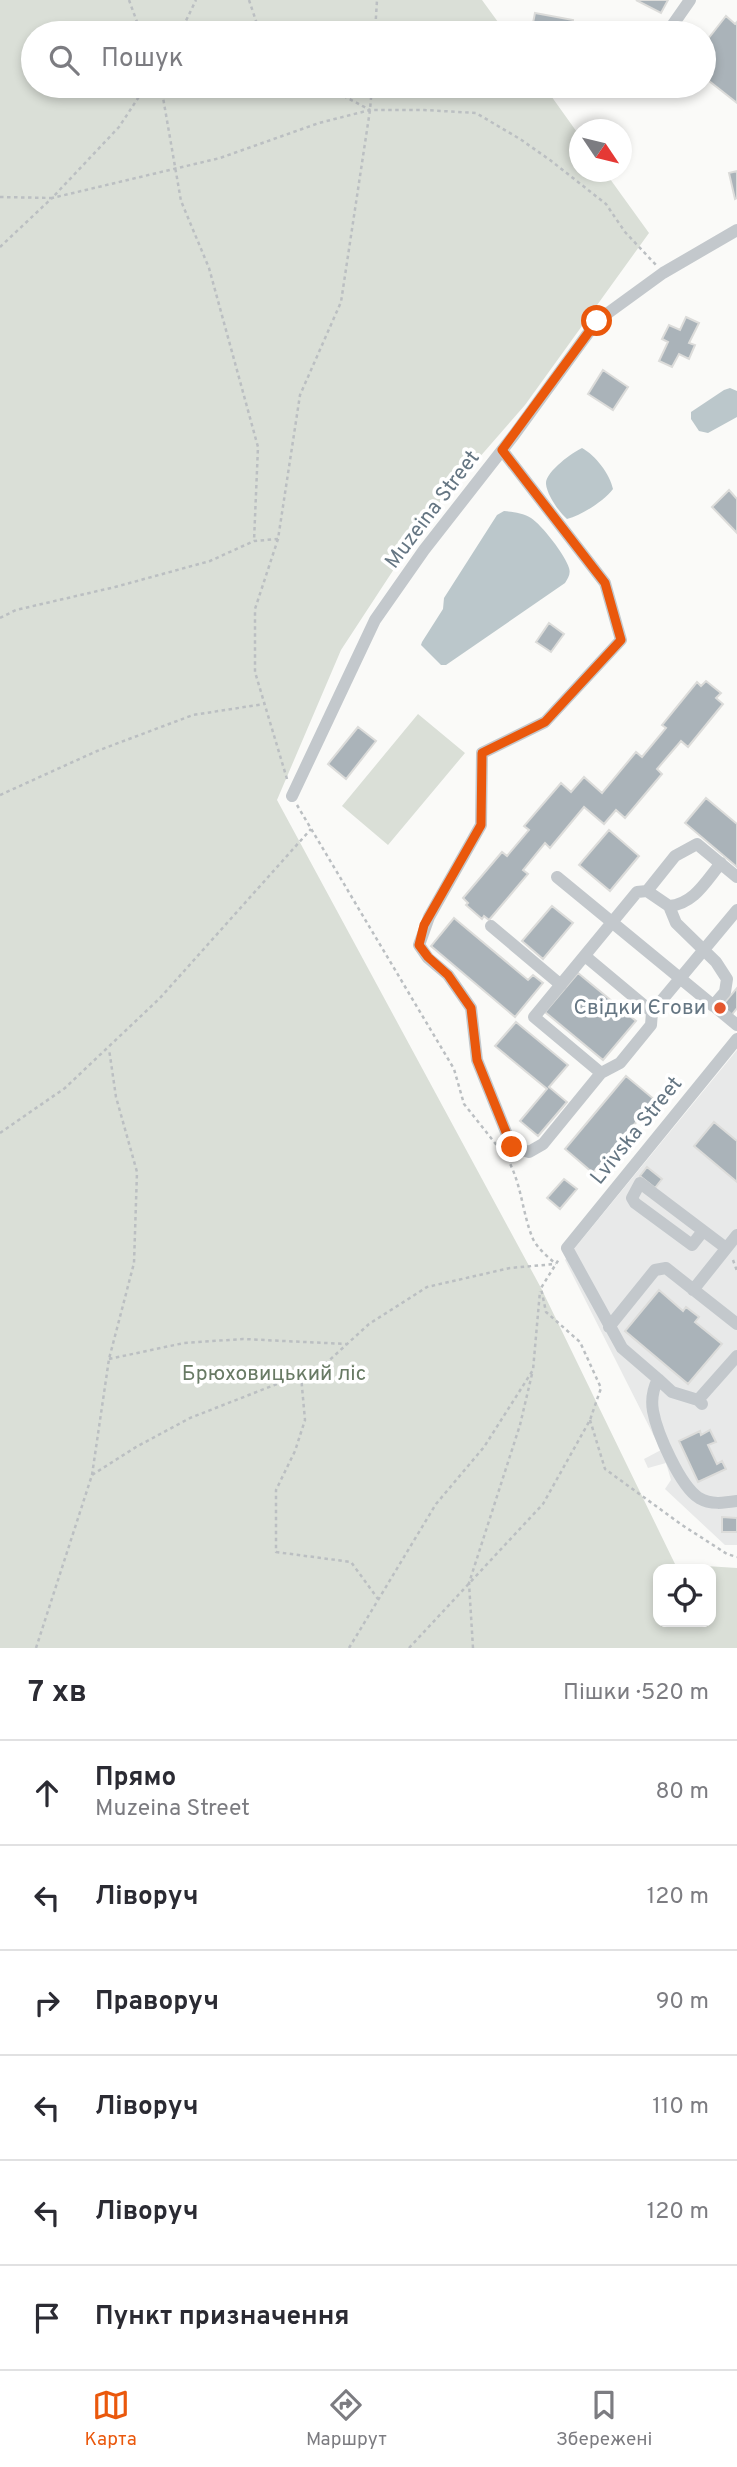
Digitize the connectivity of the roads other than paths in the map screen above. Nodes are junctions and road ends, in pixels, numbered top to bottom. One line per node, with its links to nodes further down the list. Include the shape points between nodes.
1 (690, 0): 2 (street)
2 (675, 21)
3 (737, 230): 4 (street, Muzeina Street, via 663,273 597,321)
4 (502, 450): 5 (street, Muzeina Street, via 375,620); 22 (street, via 605,583 621,640 545,722 482,753 481,825 424,925 419,945 471,1008 477,1060 512,1147 529,1152 543,1144)
5 (292, 796)
6 (721, 863): 8 (street); 9 (street, via 697,844 675,856); 10 (street, via 692,898)
7 (557, 877): 12 (street)
8 (737, 877)
9 (646, 891): 10 (street); 12 (street, via 637,892)
10 (669, 906): 14 (street, via 676,923)
11 (737, 909): 14 (street)
12 (612, 922): 15 (street); 16 (street)
13 (491, 926): 17 (street)
14 (705, 949): 16 (street); 18 (street, via 727,979 725,992)
15 (585, 956): 17 (street); 19 (street)
16 (681, 979): 18 (street); 19 (street)
17 (561, 985): 22 (street, via 534,1017)
18 (713, 1006): 20 (street)
19 (652, 1012): 22 (street, via 651,1025 620,1063)
20 (737, 1025)
21 (737, 1039): 23 (street, Lvivska Street)
22 (601, 1073)
23 (627, 1173): 24 (street); 30 (street, Lvivska Street, via 566,1248)
24 (640, 1183): 25 (street); 25 (street, via 633,1193 635,1203 692,1245)
25 (703, 1231): 27 (street)
26 (737, 1235): 27 (street)
27 (726, 1248): 28 (street)
28 (693, 1290): 29 (street); 30 (street, via 666,1268 655,1270)
29 (737, 1324)
30 (609, 1327): 32 (street, via 622,1348)
31 (737, 1356): 32 (street, via 701,1403 672,1392)
32 (658, 1379): 33 (street, via 653,1413 676,1471 701,1500 715,1504)
33 (737, 1501)

